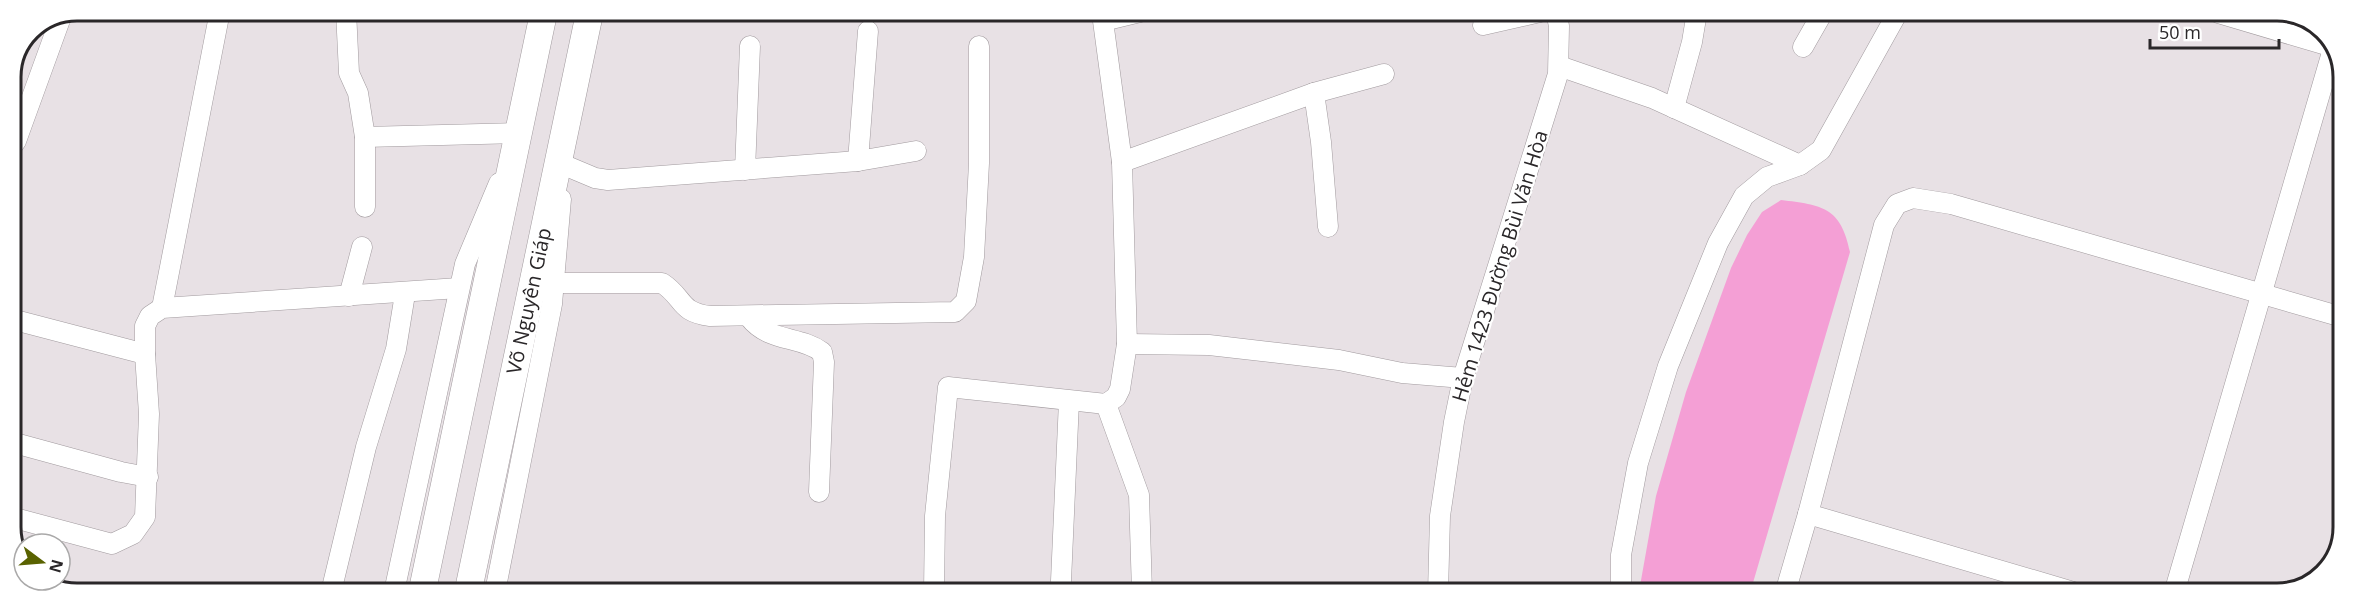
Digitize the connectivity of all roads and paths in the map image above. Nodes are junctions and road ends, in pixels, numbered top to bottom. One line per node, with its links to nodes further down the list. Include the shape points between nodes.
1 (218, 21): 42 (street)
2 (347, 21): 26 (street, via 350,73 360,101)
3 (542, 21): 27 (highway)
4 (588, 21): 24 (highway, Võ Nguyên Giáp)
5 (1103, 21): 30 (street)
6 (1501, 21): 12 (street)
7 (1558, 21): 20 (street, Hẻm 1423 Đường Bùi Văn Hòa)
8 (1696, 21): 23 (street)
9 (1818, 21): 18 (street)
10 (1893, 21): 32 (street, via 1821,150)
11 (2244, 21): 15 (street)
12 (1483, 25)
13 (54, 26): 25 (street)
14 (868, 30): 29 (street)
15 (2322, 45)
16 (750, 46): 33 (street)
17 (979, 46): 44 (street, via 979,163 974,257 966,301 955,312)
18 (1803, 46)
19 (2330, 59): 39 (street)
20 (1559, 66): 23 (street); 48 (street, Hẻm 1423 Đường Bùi Văn Hòa)
21 (1384, 74): 22 (street)
22 (1314, 93): 30 (street); 35 (street)
23 (1674, 108): 32 (street)
24 (567, 122): 31 (street); 60 (highway, Võ Nguyên Giáp)
25 (21, 126)
26 (365, 137): 27 (street); 34 (street)
27 (517, 139): 38 (street, via 465,264); 59 (highway)
28 (916, 151): 29 (street)
29 (858, 161): 33 (street)
30 (1122, 162): 46 (street)
31 (564, 165): 33 (street, via 608,180); 37 (street)
32 (1800, 165): 65 (street, via 1767,177 1744,196 1718,243 1668,366 1638,463 1621,555)
33 (746, 170)
34 (365, 207)
35 (1328, 226)
36 (362, 247): 41 (street)
37 (554, 283): 44 (street, via 662,283 693,314); 61 (street)
38 (459, 288): 40 (street); 58 (street)
39 (2263, 293): 43 (street); 54 (street, via 1951,204 1913,198 1897,204 1884,225); 68 (street)
40 (405, 294): 41 (street); 57 (street, via 396,349 366,447)
41 (349, 297): 42 (street)
42 (162, 308): 47 (street, via 150,316 145,326)
43 (2333, 314)
44 (749, 317): 53 (street, via 767,333 814,346 822,352)
45 (21, 321): 47 (street)
46 (1127, 344): 48 (street, via 1209,345); 50 (street, via 1120,389)
47 (144, 354): 52 (street, via 149,414)
48 (1463, 378): 64 (street, Hẻm 1423 Đường Bùi Văn Hòa, via 1440,516)
49 (1069, 401): 50 (street); 56 (street); 62 (street, via 948,387 935,516)
50 (1106, 404): 63 (street, via 1139,495)
51 (21, 445): 52 (street)
52 (148, 477): 55 (street, via 145,517 133,534 112,544)
53 (819, 492)
54 (1808, 514): 66 (street); 67 (street)
55 (21, 520)
56 (1061, 581)
57 (333, 583)
58 (396, 583)
59 (424, 583)
60 (470, 583)
61 (497, 583)
62 (934, 583)
63 (1142, 583)
64 (1438, 583)
65 (1621, 583)
66 (1788, 583)
67 (2043, 583)
68 (2177, 583)

